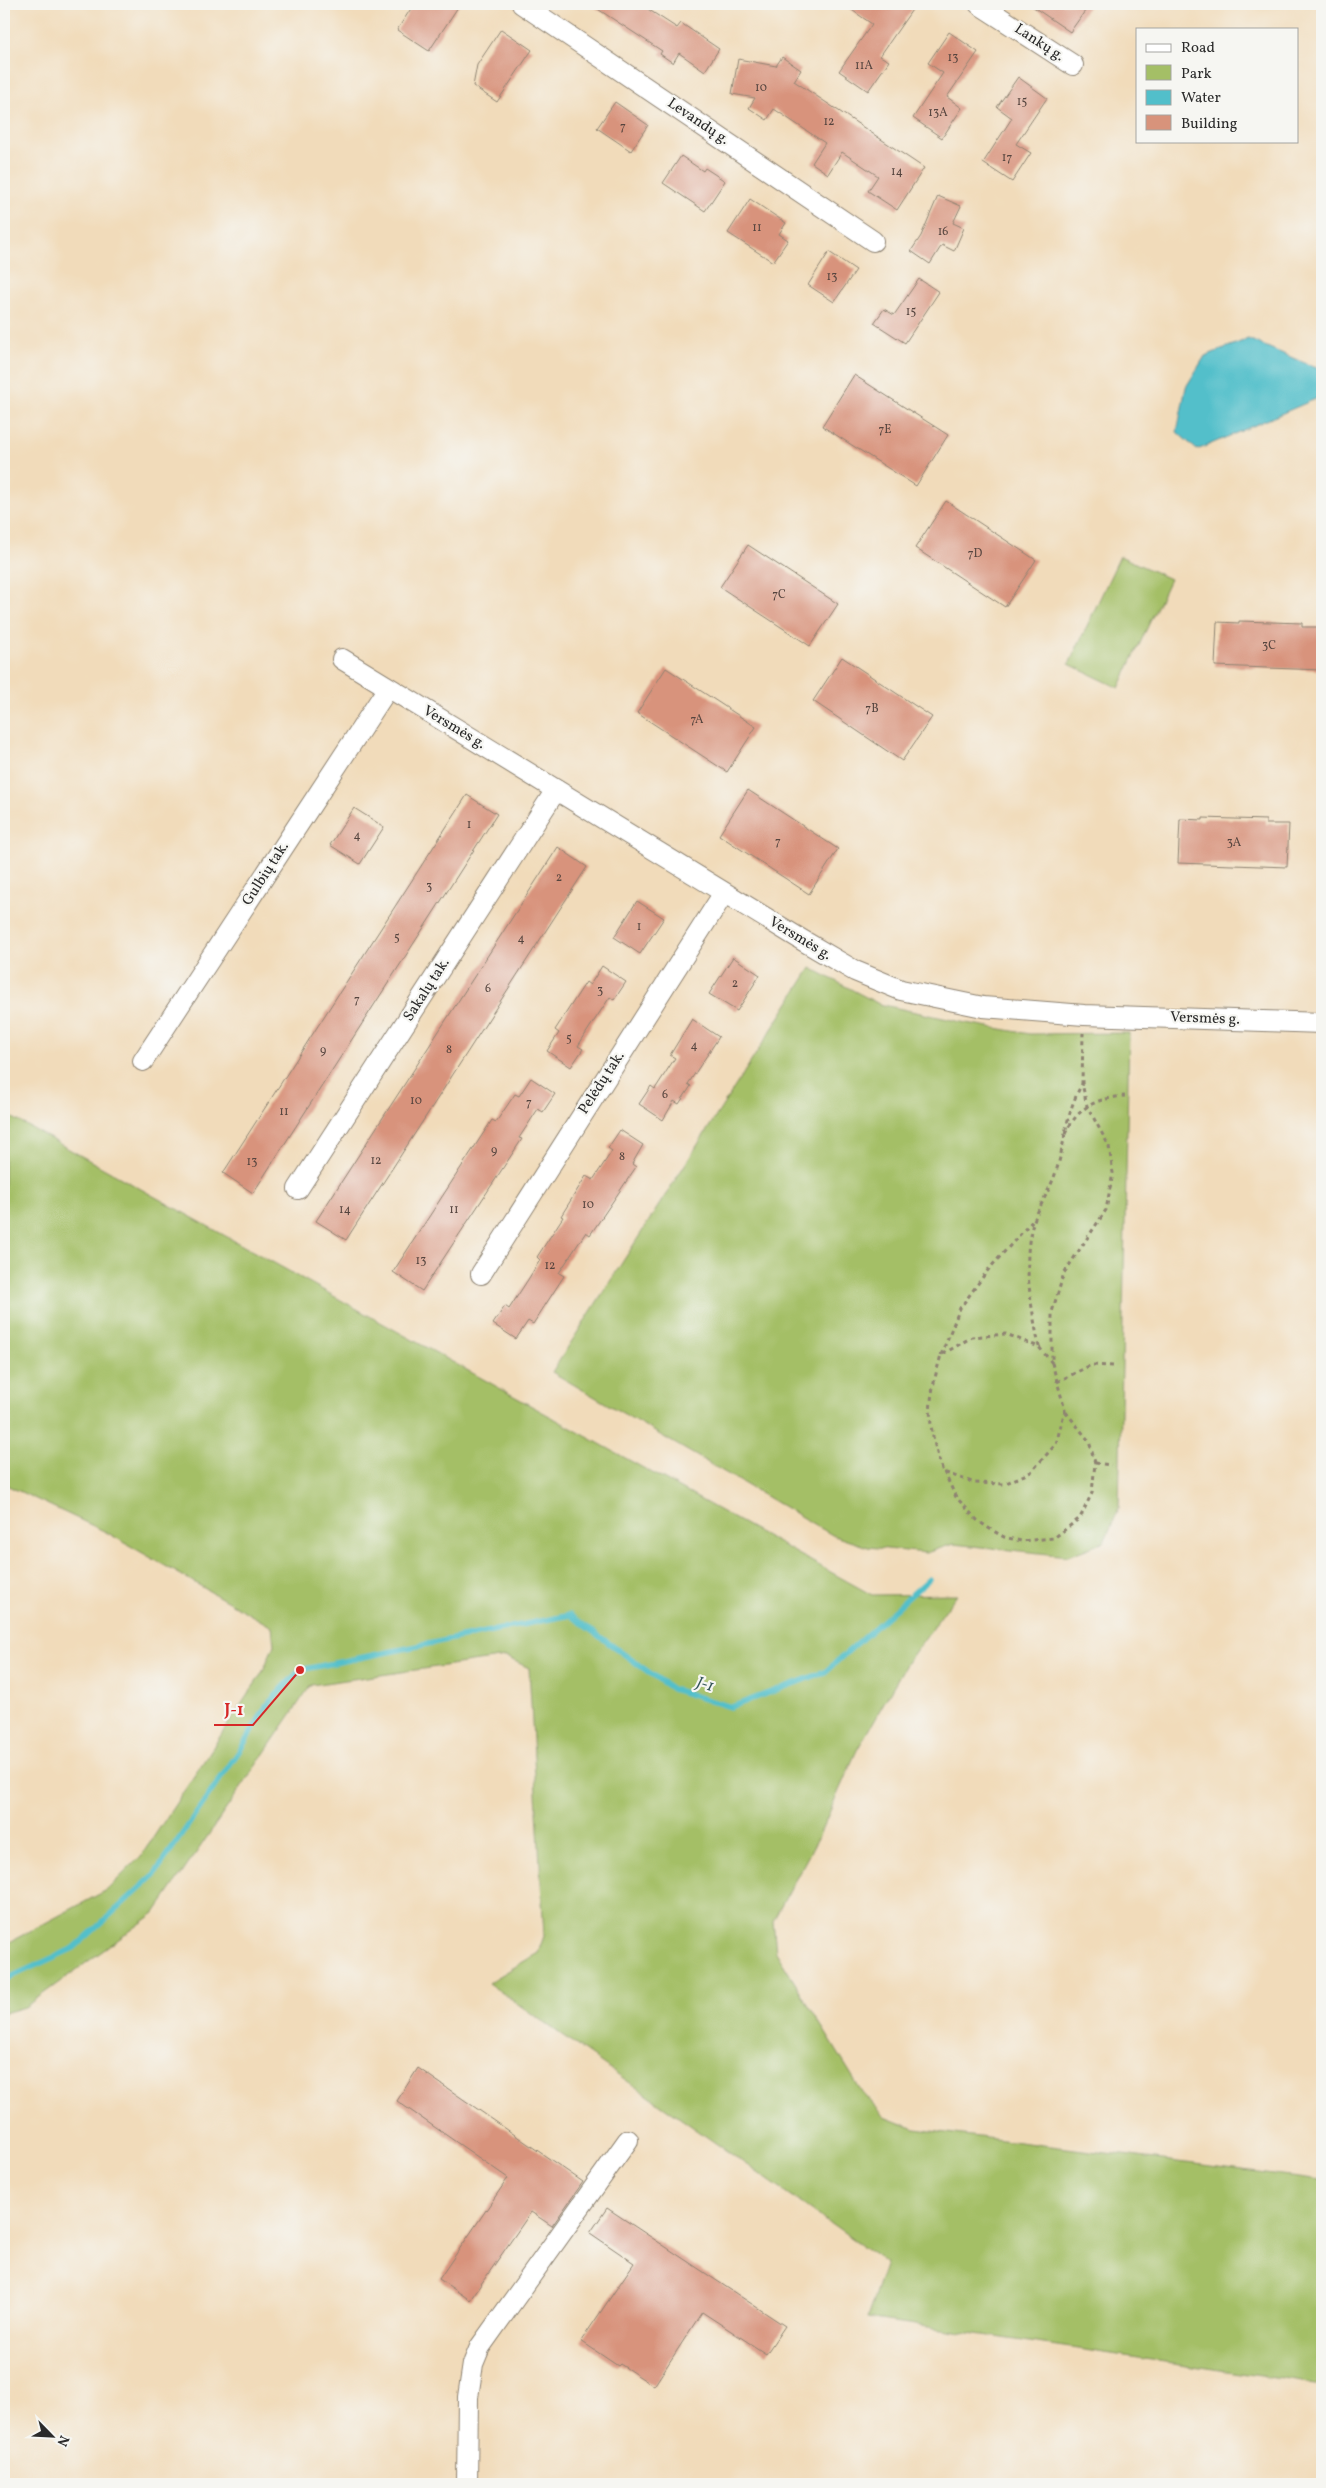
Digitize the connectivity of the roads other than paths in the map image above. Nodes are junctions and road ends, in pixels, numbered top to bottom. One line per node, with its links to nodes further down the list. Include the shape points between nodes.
1 (522, 4): 4 (street, Levandų g.)
2 (979, 4): 3 (street, Lankų g.)
3 (1073, 65)
4 (873, 241)
5 (342, 659): 6 (street, Versmės g.)
6 (388, 688): 7 (street, Versmės g.); 10 (street, Gulbių tak.)
7 (556, 790): 8 (street, Versmės g.); 11 (street, Sakalų tak.)
8 (724, 893): 9 (street, Versmės g., via 855,971 901,990 983,1008); 12 (street, Pelėdų tak.)
9 (1322, 1024)
10 (143, 1061)
11 (298, 1190)
12 (481, 1274)
13 (628, 2140): 14 (street, via 480,2348 473,2364 468,2397)
14 (467, 2484)

